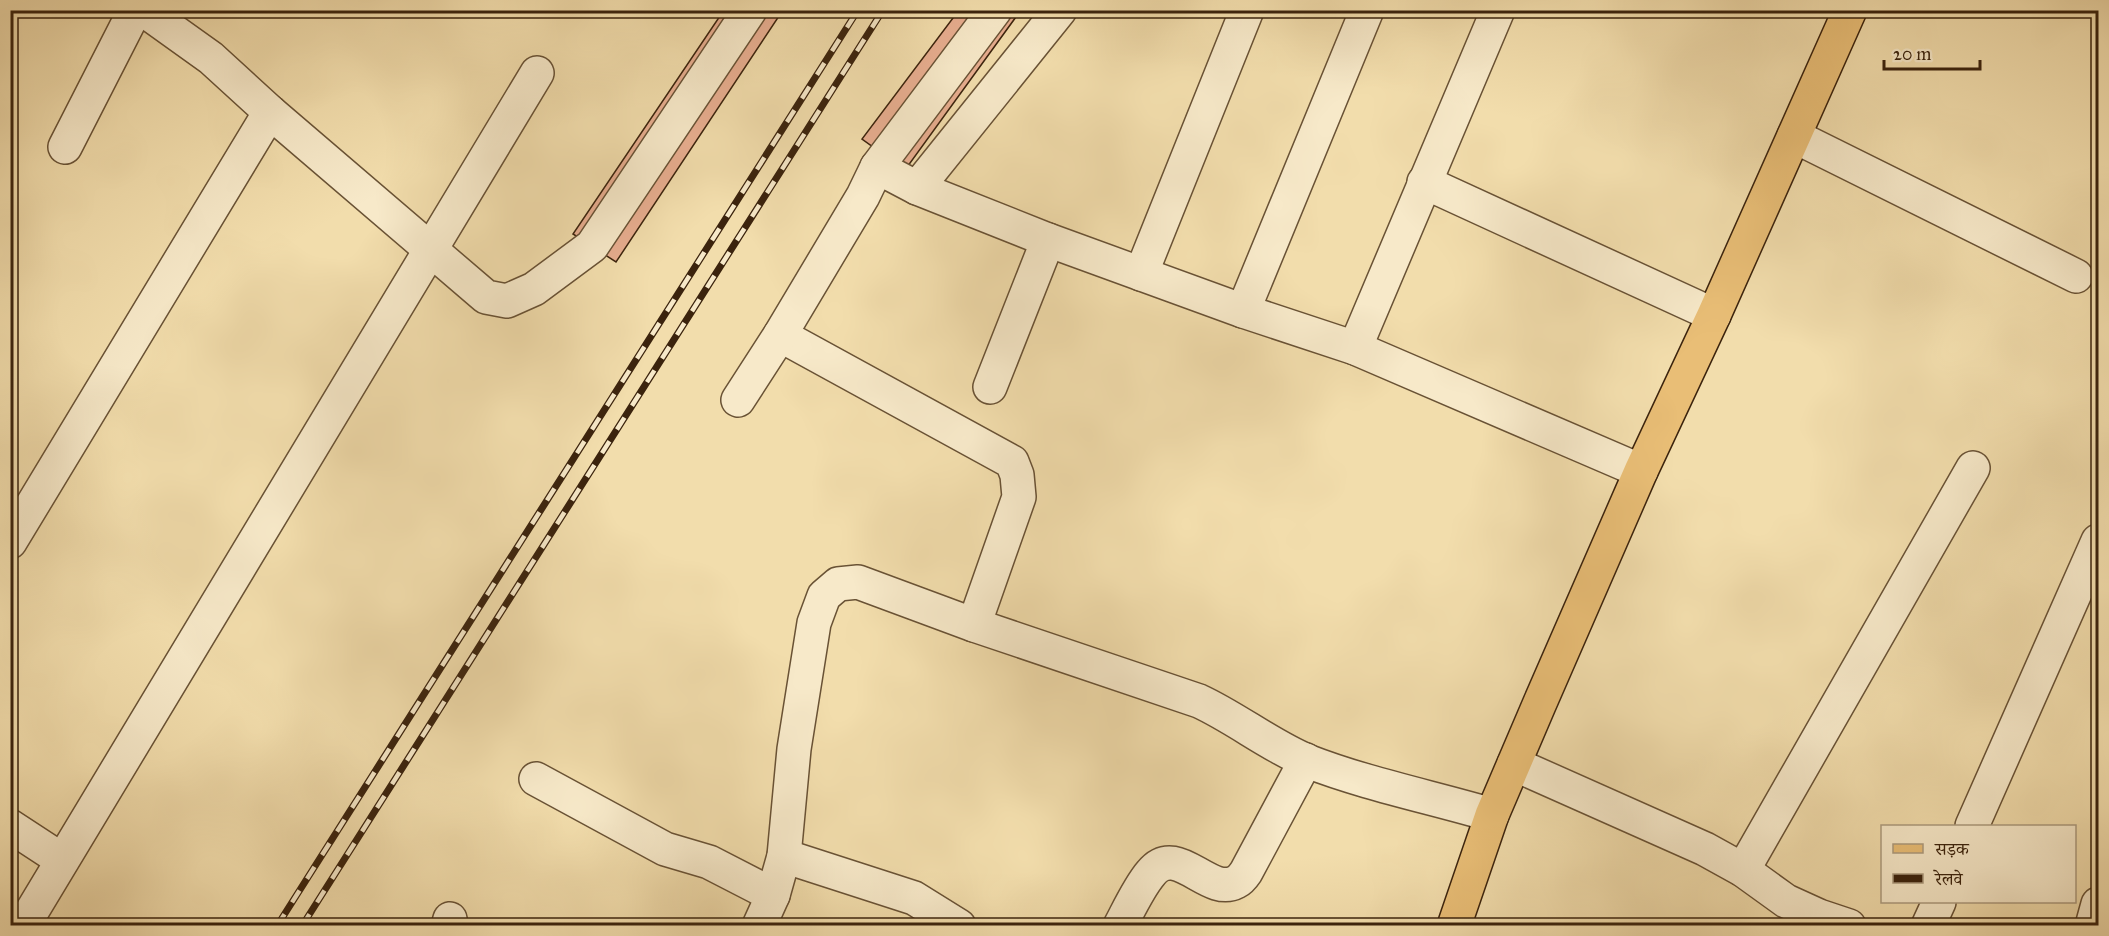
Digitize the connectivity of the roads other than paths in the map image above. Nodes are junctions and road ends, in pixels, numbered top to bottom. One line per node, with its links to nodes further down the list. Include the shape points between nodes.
1 (135, 10): 13 (street)
2 (144, 10): 11 (street, via 211,58)
3 (750, 10): 18 (street, via 592,246 584,252 534,289 507,301 486,297)
4 (995, 10): 14 (street)
5 (1060, 10): 16 (street)
6 (1247, 10): 19 (street)
7 (1367, 10): 21 (street)
8 (1498, 10): 15 (street)
9 (1850, 10): 12 (main road)
10 (537, 73): 18 (street)
11 (270, 112): 18 (street); 30 (street)
12 (1794, 136): 20 (street); 22 (main road)
13 (65, 147)
14 (877, 167): 16 (street); 23 (street)
15 (1424, 182): 22 (street); 24 (street)
16 (917, 188): 17 (street)
17 (1048, 240): 19 (street); 25 (street)
18 (431, 249): 39 (street)
19 (1141, 274): 21 (street)
20 (2076, 276)
21 (1243, 311): 24 (street)
22 (1714, 315): 28 (main road)
23 (780, 335): 26 (street); 31 (street, via 1012,462 1019,497)
24 (1355, 348): 28 (street)
25 (990, 387)
26 (738, 400)
27 (1973, 468): 40 (street)
28 (1641, 471): 33 (main road)
29 (2098, 541): 36 (street)
30 (10, 542)
31 (974, 625): 32 (street, via 1199,701); 38 (street, via 858,582 838,584 824,596 814,623 796,738)
32 (1306, 760): 35 (street); 47 (street, via 1237,882 1225,885 1178,863 1162,864 1151,872)
33 (1514, 764): 35 (main road); 40 (street, via 1683,838)
34 (536, 779): 41 (street, via 665,849 709,862)
35 (1492, 814): 48 (main road)
36 (1972, 825)
37 (10, 826): 39 (street)
38 (784, 856): 41 (street); 46 (street, via 914,898)
39 (62, 860): 44 (street)
40 (1743, 870): 49 (street, via 1786,901)
41 (773, 895): 45 (street)
42 (1939, 903): 50 (street)
43 (2098, 904): 51 (street)
44 (23, 926)
45 (759, 926)
46 (959, 926)
47 (1120, 926)
48 (1454, 926)
49 (1849, 926)
50 (1928, 926)
51 (2092, 926)

